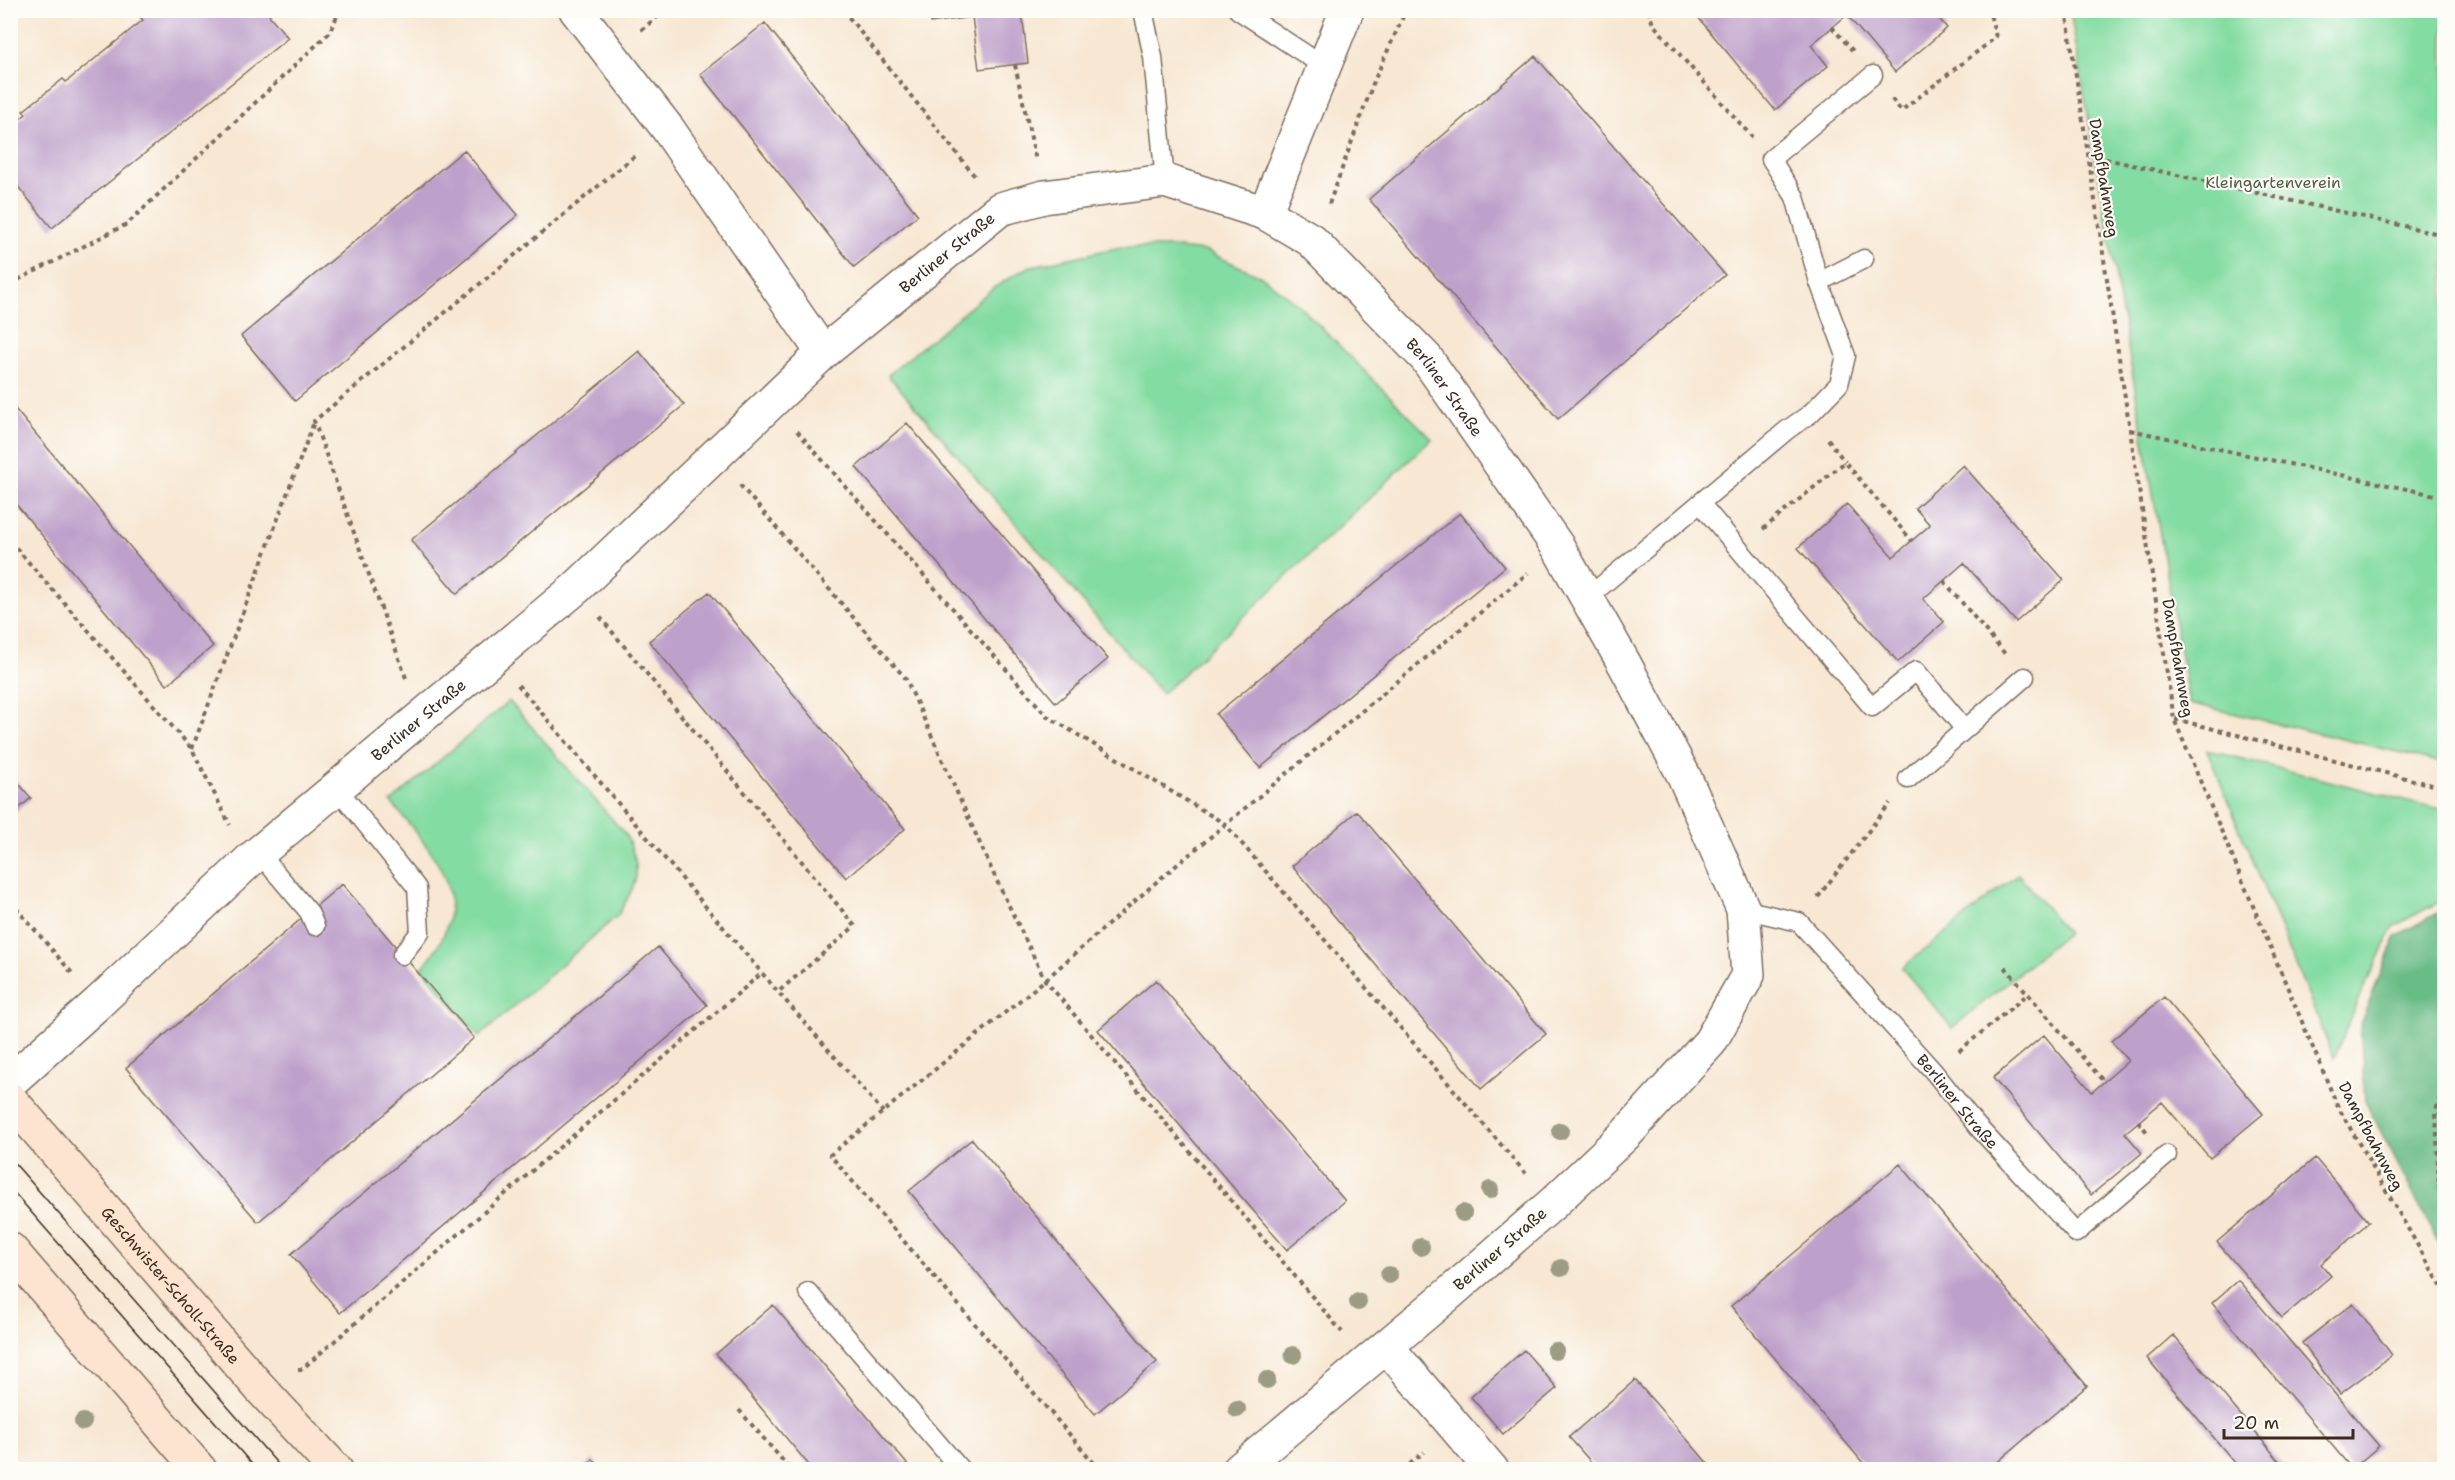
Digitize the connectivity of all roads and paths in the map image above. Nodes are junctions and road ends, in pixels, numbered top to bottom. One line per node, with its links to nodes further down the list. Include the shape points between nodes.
1 (340, 10): 25 (path, via 328,33 127,224)
2 (576, 10): 14 (street)
3 (843, 10): 19 (path)
4 (1143, 10): 17 (lane, via 1153,57)
5 (1238, 10): 12 (lane)
6 (1347, 10): 12 (street)
7 (1406, 10): 22 (path)
8 (1648, 10): 16 (path, via 1653,24)
9 (1989, 10): 13 (path, via 1996,37 1901,111)
10 (2066, 10): 15 (path, Dampfbahnweg)
11 (1015, 65): 18 (path)
12 (1325, 67): 20 (street)
13 (1873, 75): 16 (lane)
14 (668, 129): 26 (street); 28 (path)
15 (2088, 155): 21 (path); 29 (path, Dampfbahnweg)
16 (1771, 159): 24 (lane, via 1795,197)
17 (1165, 181): 18 (street, Berliner Straße); 20 (street, Berliner Straße)
18 (1044, 197): 19 (street, Berliner Straße)
19 (1000, 208): 26 (street, Berliner Straße)
20 (1265, 213): 22 (street, Berliner Straße)
21 (2445, 236)
22 (1311, 240): 35 (street, Berliner Straße, via 1426,358)
23 (1864, 260): 24 (lane)
24 (1819, 282): 32 (lane, via 1846,356 1839,384 1810,414)
25 (10, 284)
26 (823, 353): 27 (street, Berliner Straße)
27 (771, 401): 30 (street, Berliner Straße); 49 (path, via 1047,716)
28 (314, 421): 42 (path); 45 (path)
29 (2130, 430): 31 (path); 43 (path, Dampfbahnweg)
30 (715, 455): 38 (street, Berliner Straße); 58 (path, via 906,679)
31 (2445, 497)
32 (1700, 503): 36 (lane); 39 (lane)
33 (10, 541): 45 (path)
34 (1912, 541): 36 (path, via 1845,462)
35 (1558, 547): 39 (street, Berliner Straße); 49 (path)
36 (1739, 548): 44 (lane, via 1872,707 1916,671)
37 (1944, 581): 41 (path)
38 (576, 588): 40 (street, Berliner Straße); 59 (path, via 855,927)
39 (1587, 598): 52 (street, Berliner Straße, via 1684,776)
40 (495, 657): 42 (street, Berliner Straße); 57 (path)
41 (2025, 677): 44 (lane)
42 (421, 719): 47 (street, Berliner Straße)
43 (2174, 719): 48 (path); 72 (path, Dampfbahnweg, via 2338,1107)
44 (1964, 728): 46 (lane)
45 (192, 749): 50 (path)
46 (1908, 779): 53 (path)
47 (337, 788): 50 (street, Berliner Straße); 55 (lane, via 417,888 420,932)
48 (2445, 788)
49 (1225, 824): 58 (path); 69 (path)
50 (254, 857): 54 (lane, via 309,912); 61 (street, Berliner Straße)
51 (10, 901): 61 (path)
52 (1743, 909): 53 (lane); 69 (street, Berliner Straße, via 1748,975 1710,1042 1630,1130)
53 (1799, 921): 62 (lane, Berliner Straße)
54 (315, 927)
55 (402, 955)
56 (2005, 967): 60 (path)
57 (762, 973): 59 (path); 75 (path, via 302,1369 279,1370)
58 (1045, 980): 67 (path); 74 (path)
59 (778, 992): 67 (path)
60 (2028, 994): 62 (path); 65 (path)
61 (98, 1003): 64 (street, Berliner Straße)
62 (1934, 1072): 68 (lane, Berliner Straße, via 1977,1126 2076,1233)
63 (2445, 1079): 70 (path, via 2436,1111 2439,1190)
64 (10, 1082)
65 (2104, 1082)
66 (10, 1098): 75 (main road, Geschwister-Scholl-Straße)
67 (883, 1112): 81 (path, via 830,1155)
68 (2167, 1155)
69 (1552, 1204): 74 (street, Berliner Straße)
70 (2445, 1218)
71 (10, 1249): 77 (main road)
72 (2445, 1291)
73 (808, 1292): 80 (lane)
74 (1378, 1355): 82 (street, Berliner Straße); 83 (street)
75 (260, 1388): 78 (main road, Geschwister-Scholl-Straße)
76 (739, 1410): 79 (path)
77 (201, 1470)
78 (336, 1470)
79 (790, 1470)
80 (961, 1470)
81 (1100, 1470)
82 (1239, 1470)
83 (1492, 1470)

